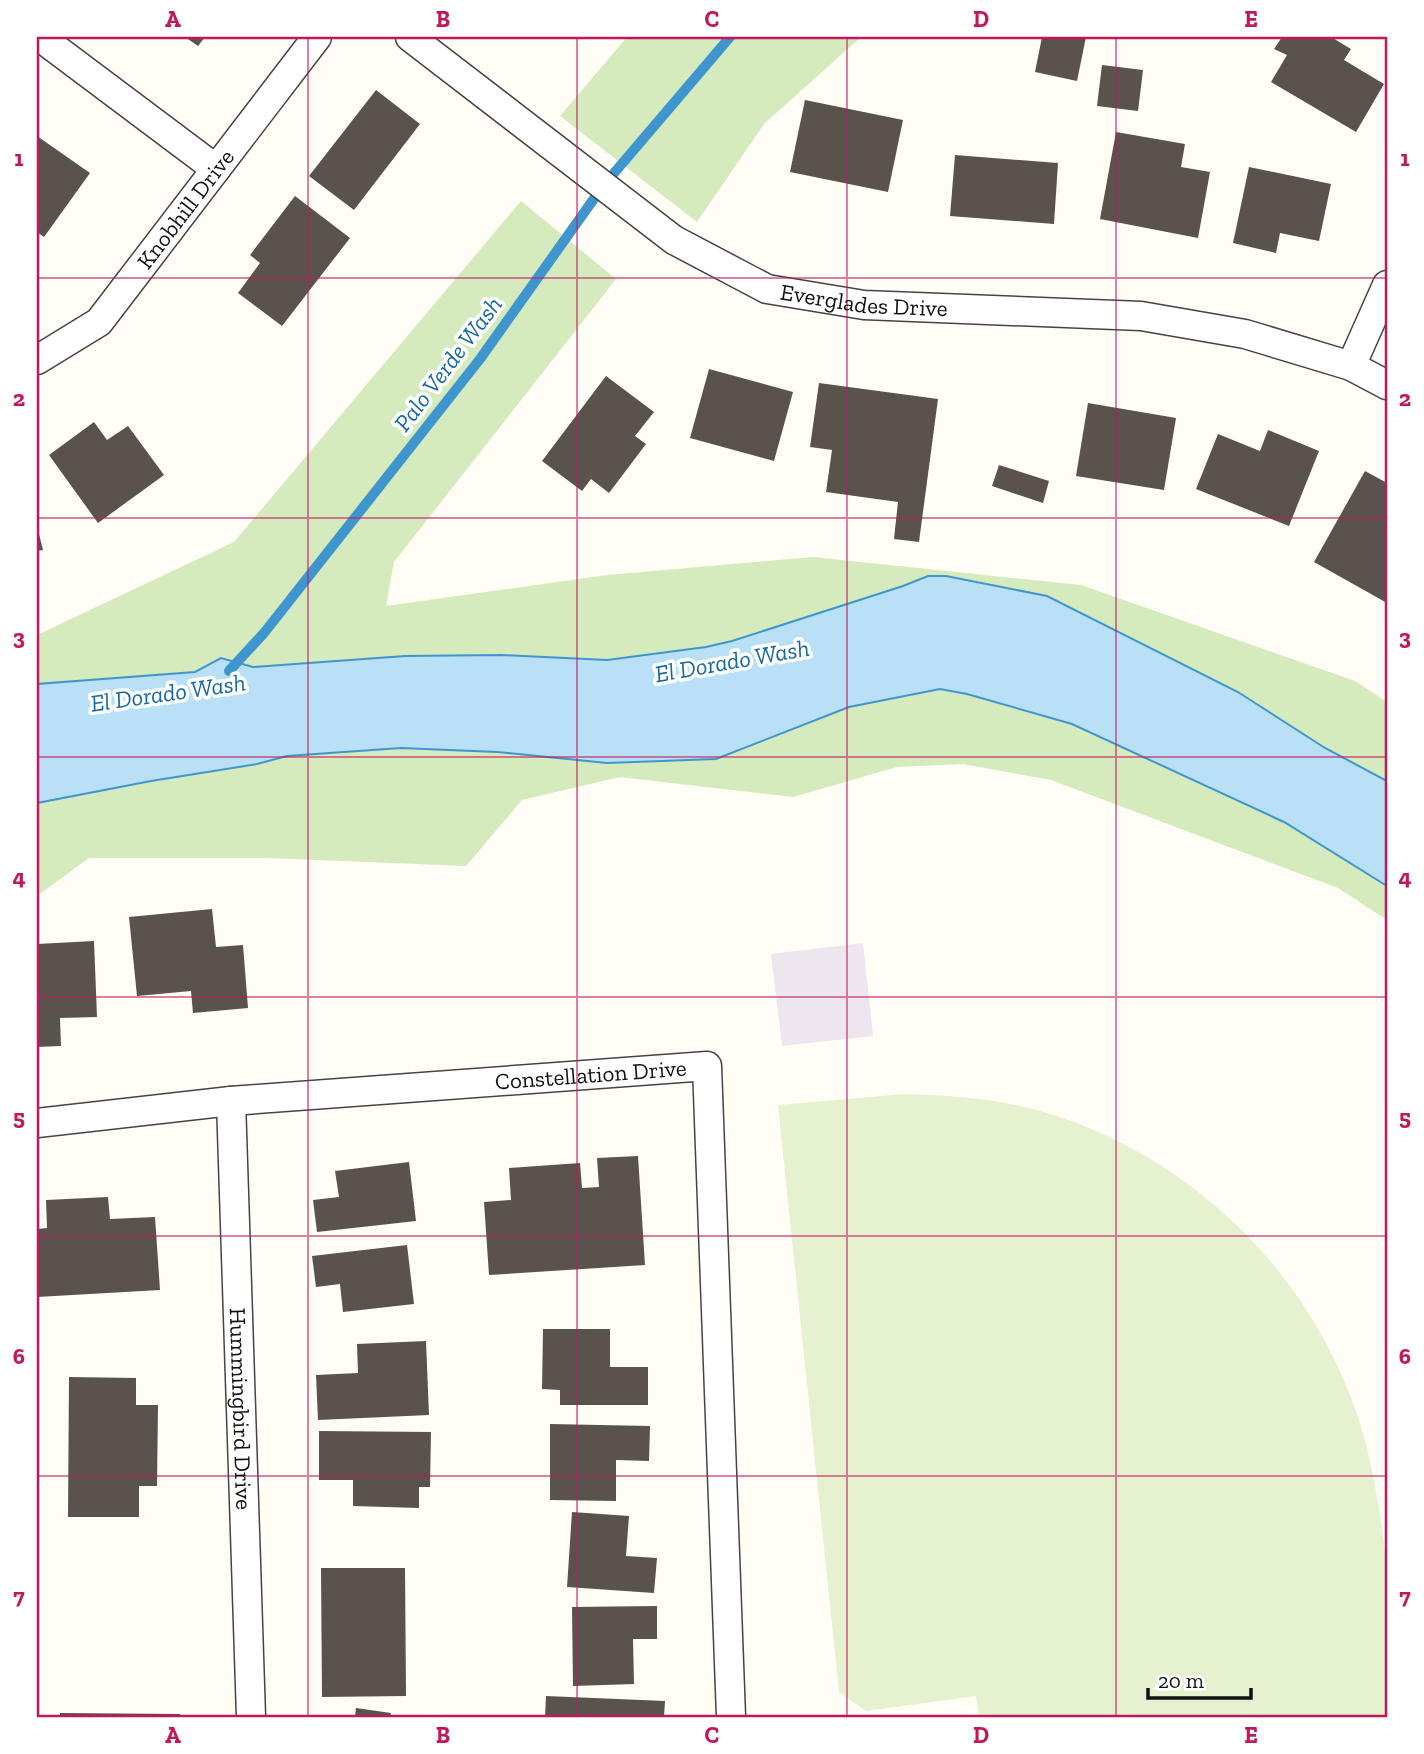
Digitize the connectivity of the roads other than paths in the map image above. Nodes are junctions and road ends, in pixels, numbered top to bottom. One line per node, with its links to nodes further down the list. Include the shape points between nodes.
1 (40, 37): 4 (street)
2 (317, 37): 4 (street, Knobhill Drive)
3 (410, 37): 7 (street, Everglades Drive, via 674,240 767,289 864,305 1141,316 1245,334)
4 (216, 169): 6 (street, Knobhill Drive, via 99,322)
5 (1387, 285): 7 (street)
6 (37, 360)
7 (1351, 366): 8 (street, Everglades Drive)
8 (1387, 385)
9 (231, 1101): 10 (street, Constellation Drive); 11 (street, Hummingbird Drive); 12 (street, Constellation Drive, via 707,1066)
10 (37, 1123)
11 (251, 1717)
12 (731, 1717)

